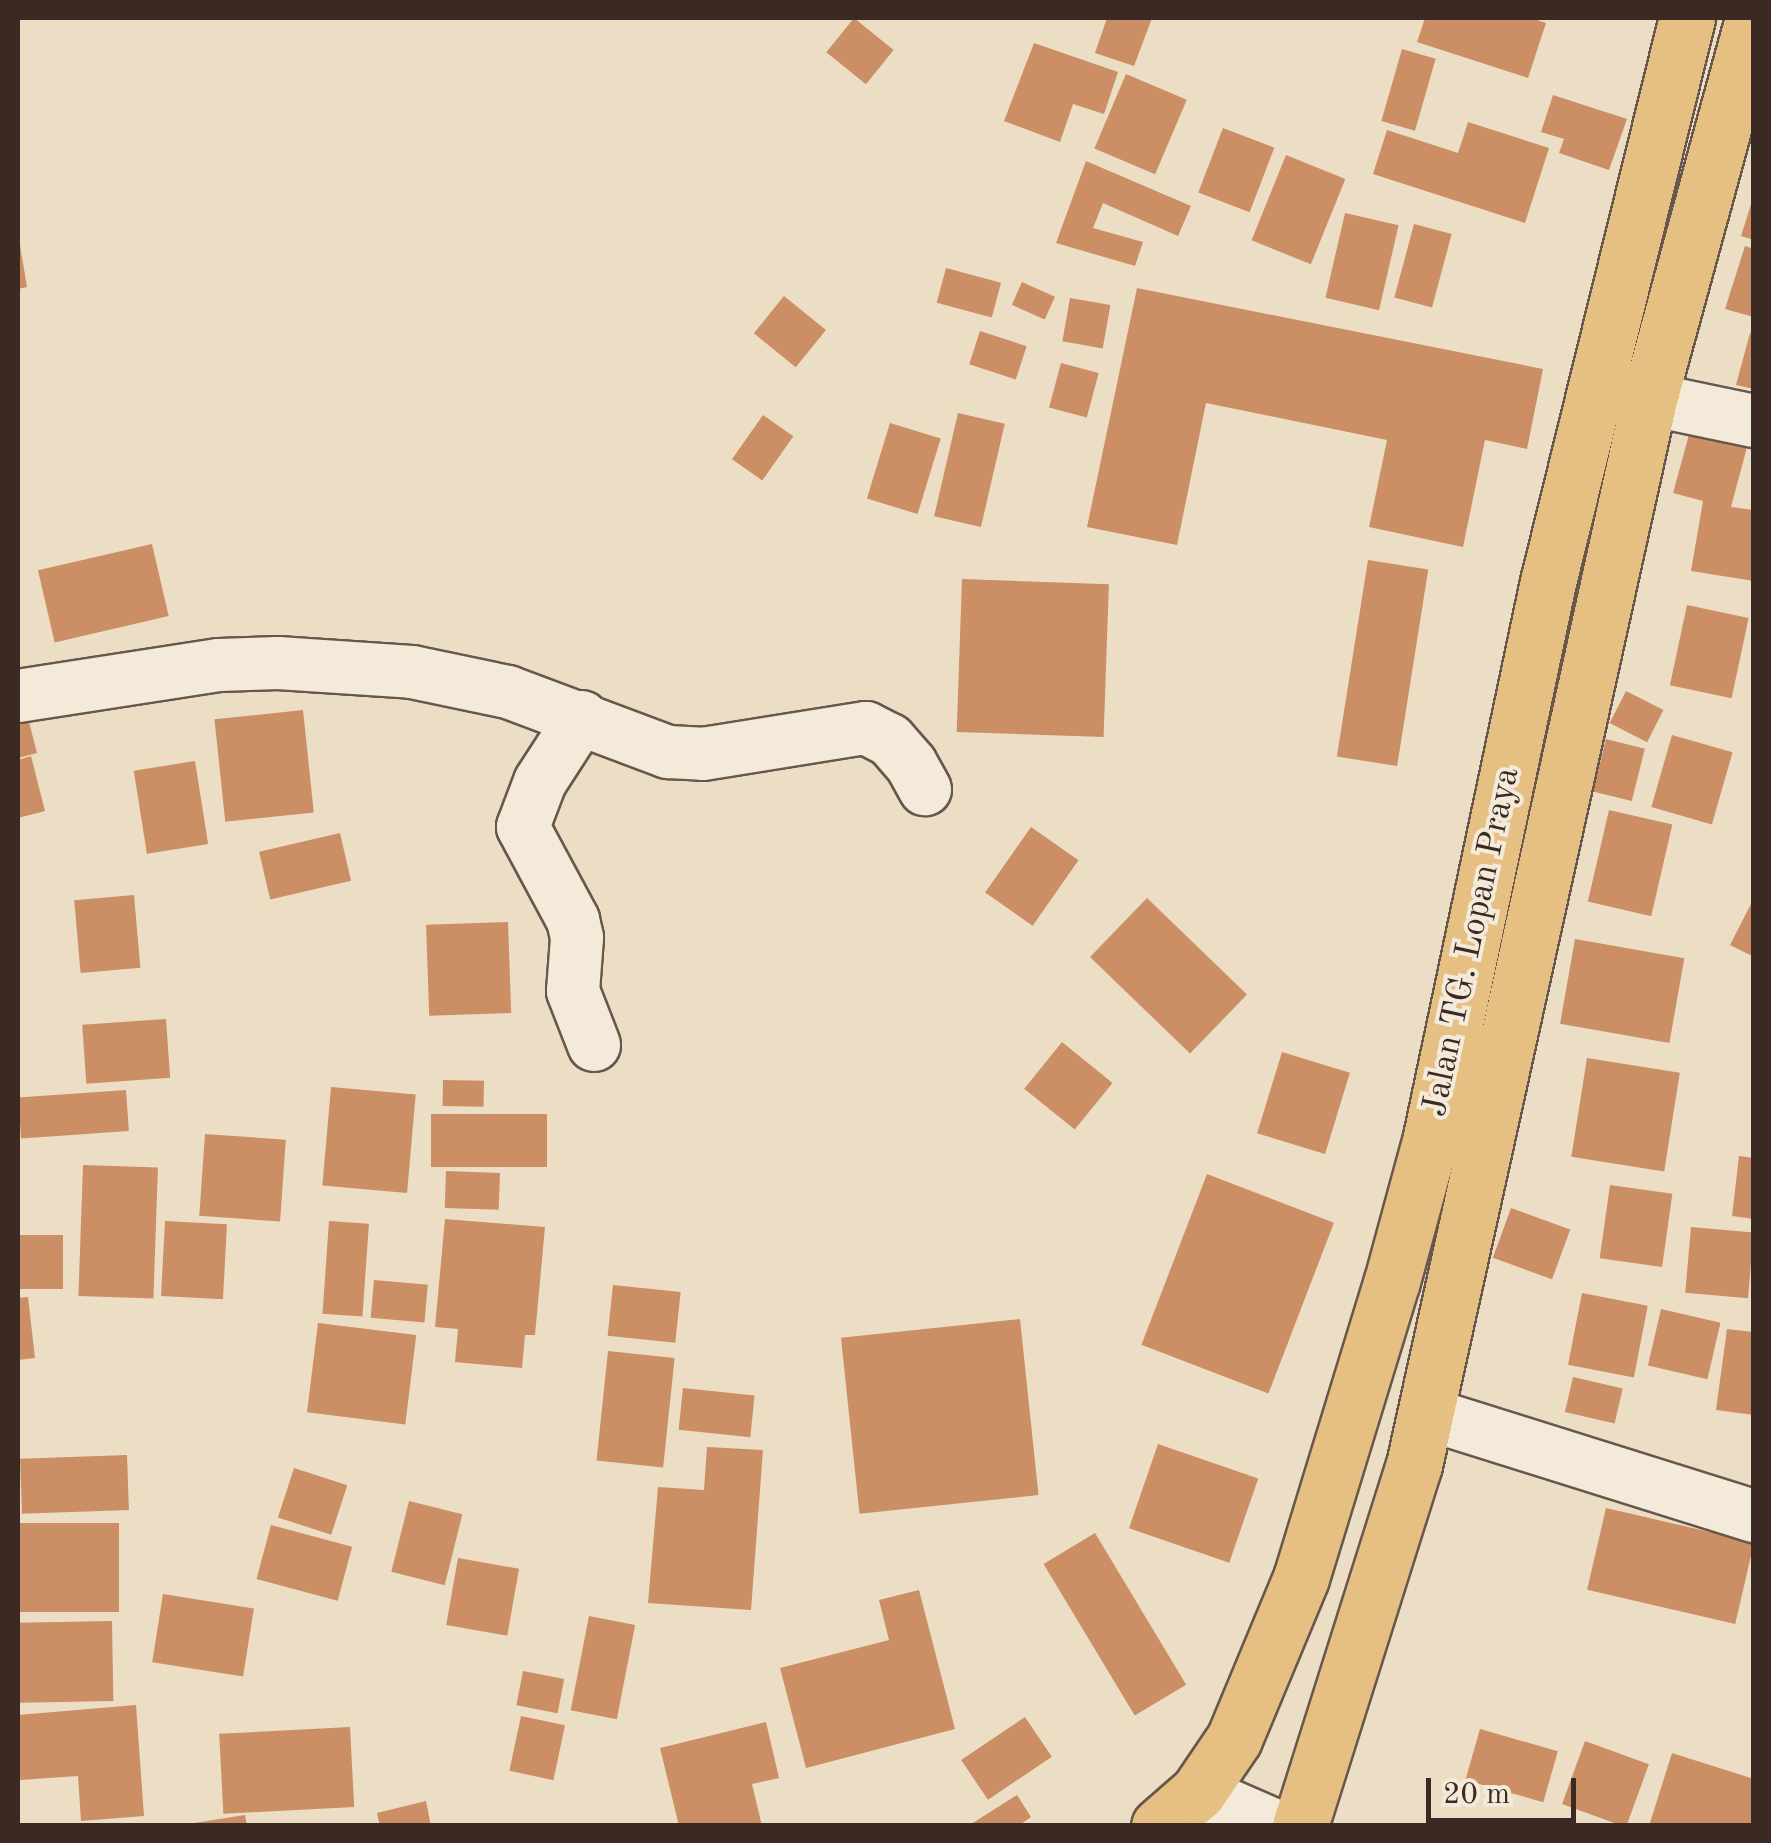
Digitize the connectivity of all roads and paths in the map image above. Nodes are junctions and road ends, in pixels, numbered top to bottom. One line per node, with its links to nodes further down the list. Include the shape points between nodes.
1 (1686, 18): 11 (highway, Jalan TG. Lopan Praya, via 1548,582 1431,1137 1392,1281 1300,1578 1234,1740)
2 (1752, 18): 3 (highway, Jalan TG. Lopan Praya)
3 (1649, 399): 4 (street); 9 (highway, Jalan TG. Lopan Praya)
4 (1754, 422)
5 (18, 696): 6 (street, via 218,665 278,663 412,672)
6 (582, 716): 7 (street, via 668,752 703,754 866,728 890,740); 8 (street, via 528,804 523,828 573,920 573,991)
7 (925, 789)
8 (594, 1045)
9 (1425, 1413): 10 (street); 13 (highway, Jalan TG. Lopan Praya)
10 (1754, 1516)
11 (1178, 1809): 12 (street)
12 (1276, 1826)
13 (1300, 1826)

